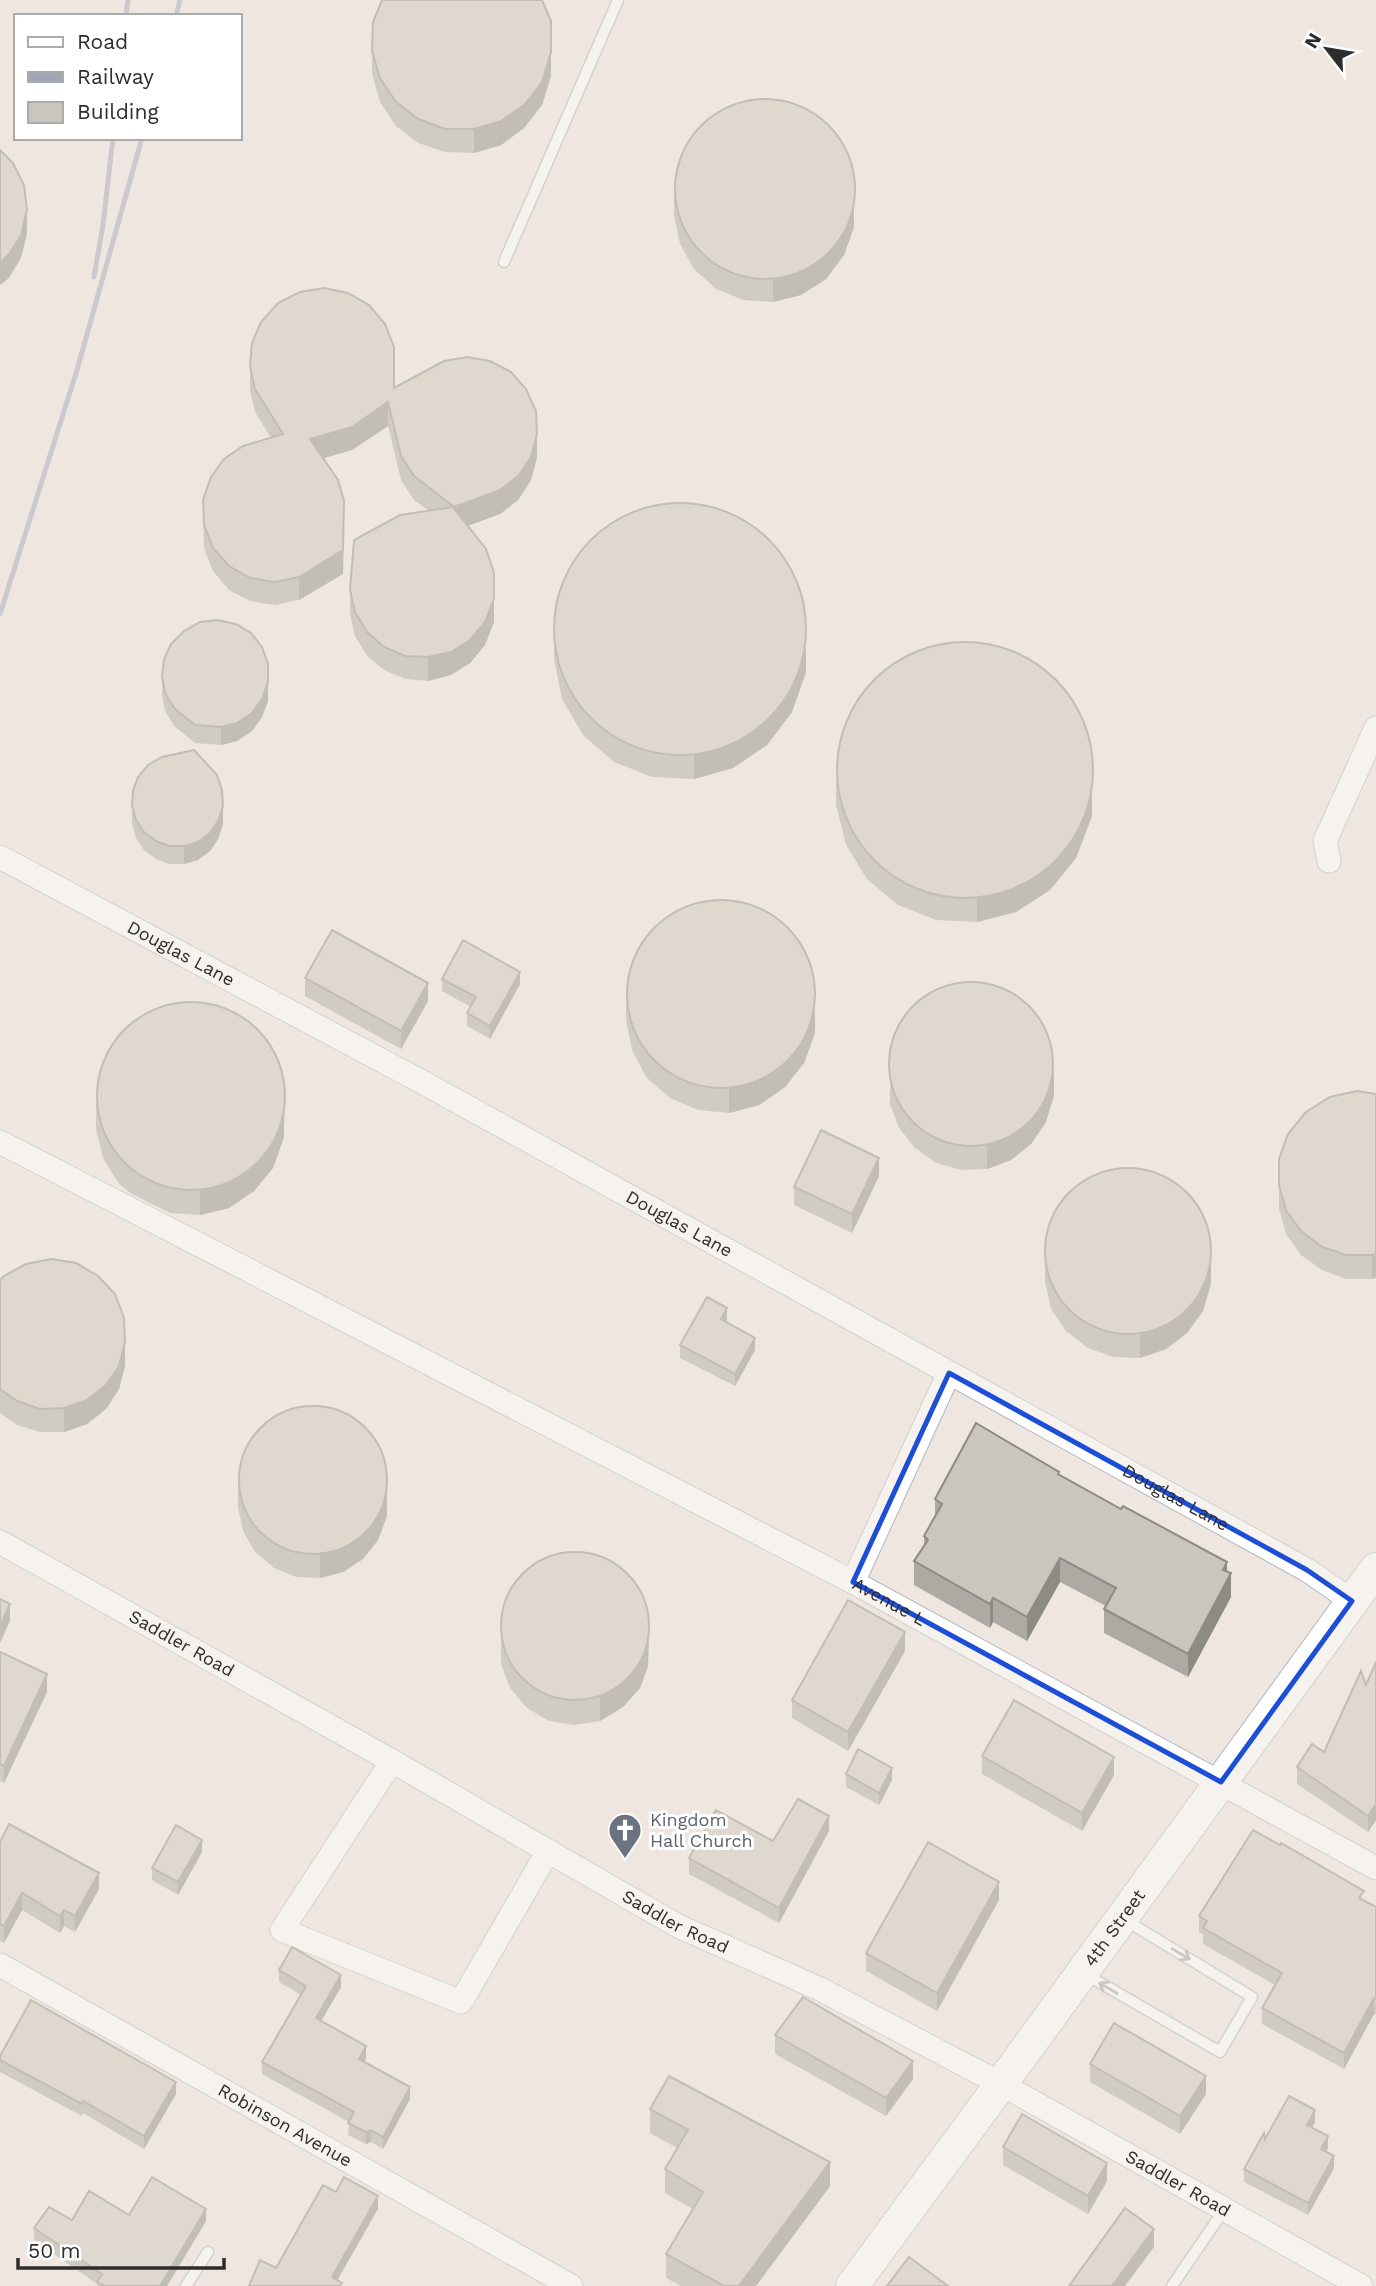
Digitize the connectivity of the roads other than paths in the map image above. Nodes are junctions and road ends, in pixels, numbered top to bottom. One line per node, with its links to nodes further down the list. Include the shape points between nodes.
1 (618, 0): 2 (lane)
2 (503, 262)
3 (1376, 728): 5 (street, via 1325,841)
4 (0, 857): 7 (street, Douglas Lane, via 424,1083)
5 (1329, 861)
6 (0, 1142): 10 (street, Avenue L)
7 (949, 1373): 10 (street); 11 (street, Douglas Lane, via 1307,1570)
8 (0, 1542): 12 (street, Saddler Road)
9 (1376, 1569): 11 (main road, 4th Street)
10 (853, 1582): 13 (street, Avenue L)
11 (1352, 1601): 13 (main road, 4th Street)
12 (392, 1761): 14 (street, Saddler Road); 14 (street, via 282,1930 461,2002)
13 (1221, 1782): 15 (street, Avenue L); 16 (main road, 4th Street)
14 (548, 1851): 19 (street, Saddler Road, via 678,1926 820,1989)
15 (1376, 1868)
16 (1122, 1919): 18 (main road, 4th Street); 18 (lane, one-way to 18, via 1252,1997 1220,2052)
17 (0, 1965): 23 (street, Robinson Avenue)
18 (1082, 1973): 19 (main road, 4th Street)
19 (1001, 2084): 20 (street, Saddler Road); 24 (main road, 4th Street)
20 (1224, 2210): 25 (lane); 26 (street, Saddler Road)
21 (208, 2252): 22 (lane)
22 (186, 2286)
23 (571, 2286)
24 (852, 2286)
25 (1172, 2286)
26 (1361, 2286)

